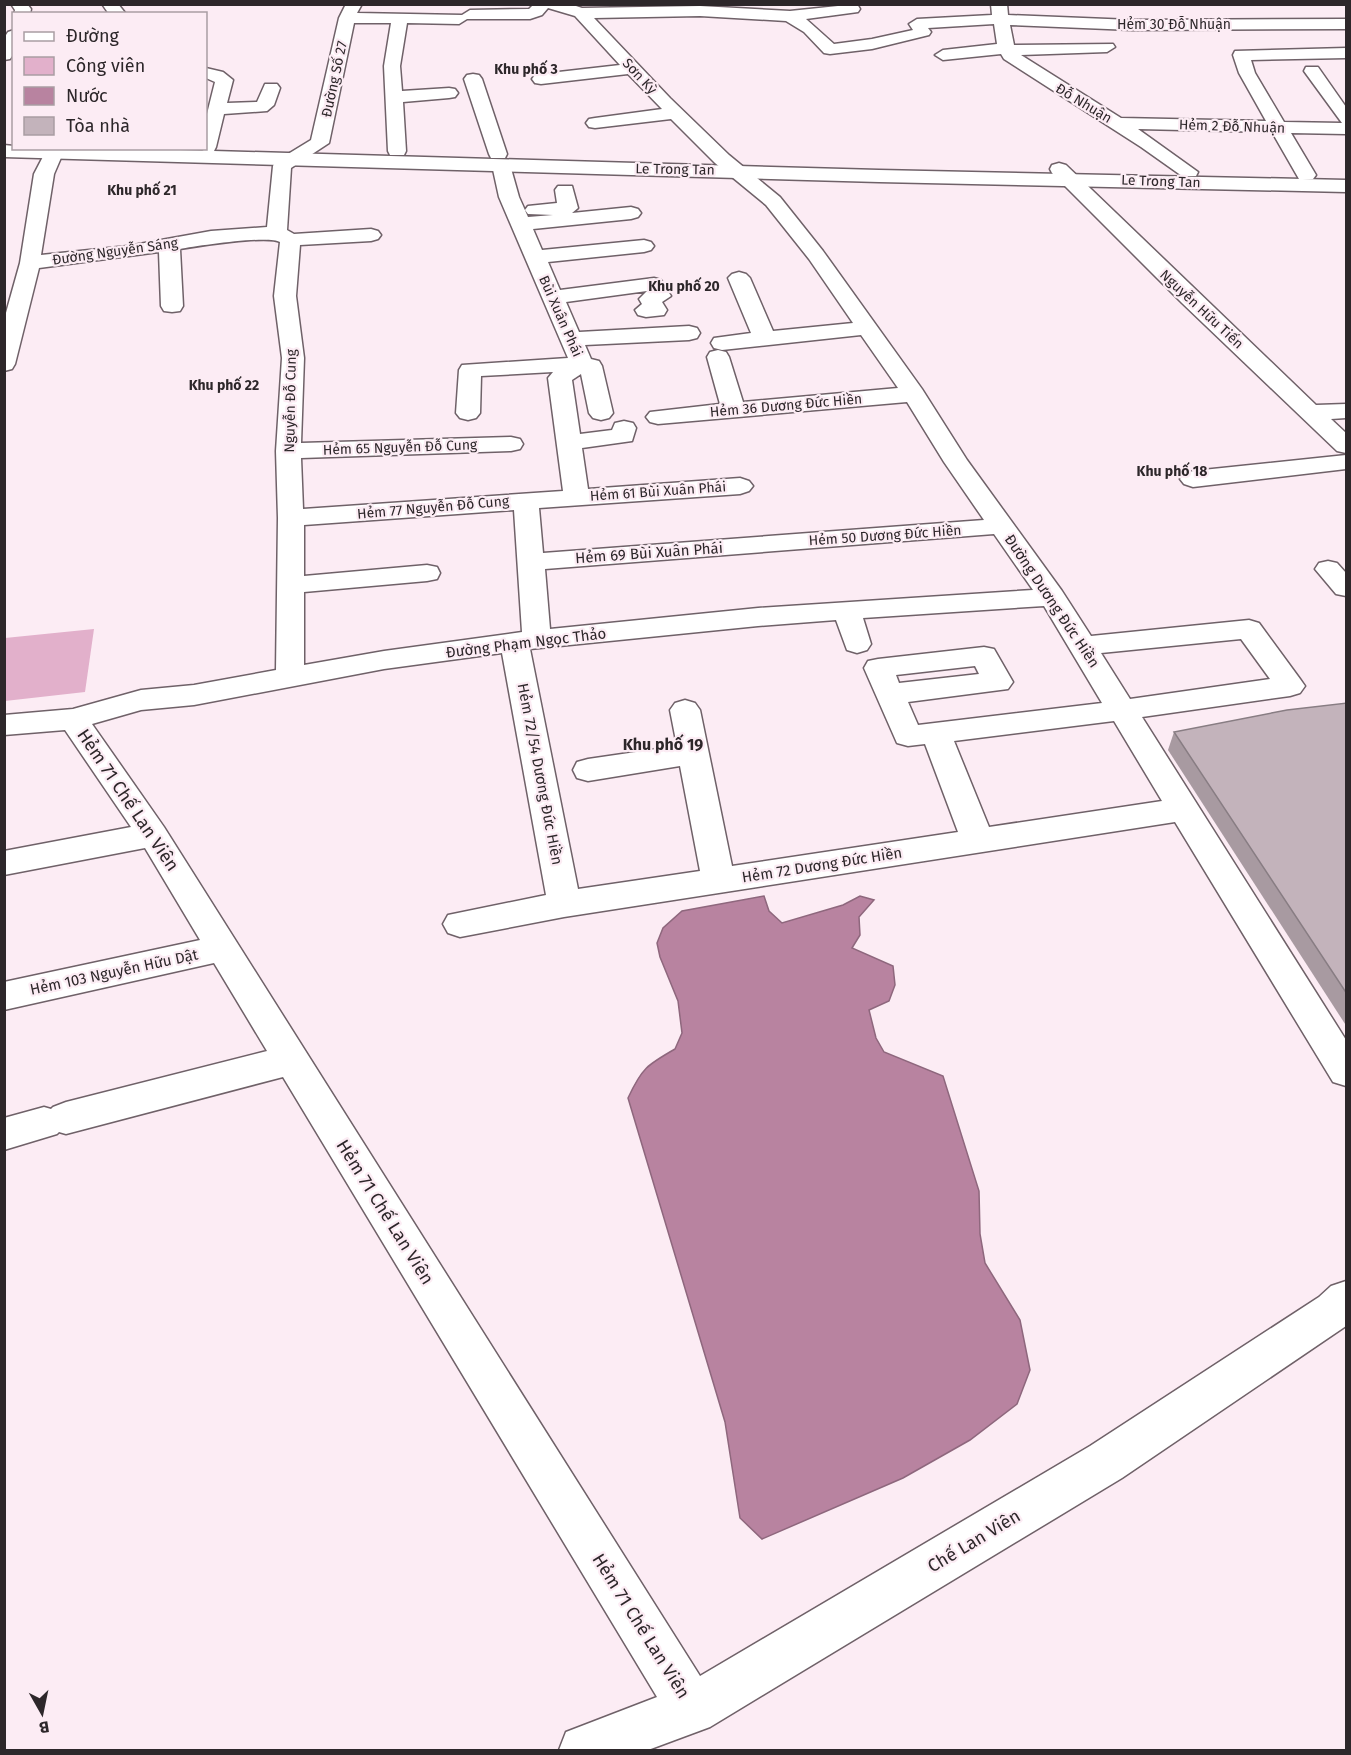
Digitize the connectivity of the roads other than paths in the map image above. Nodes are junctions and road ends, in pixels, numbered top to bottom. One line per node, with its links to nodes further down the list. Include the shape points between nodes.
1 (543, 4): 8 (street, via 530,14)
2 (552, 4): 6 (street, Sơn Kỳ)
3 (846, 8): 7 (street); 9 (street)
4 (351, 11): 8 (street); 41 (street, Đường Số 27, via 320,143)
5 (1001, 12): 7 (street, Hẻm 30 Đỗ Nhuận, via 920,22 917,24 923,32 830,49 810,28); 10 (street, Hẻm 30 Đỗ Nhuận, via 1133,32); 13 (street)
6 (581, 13): 7 (street); 17 (street, Sơn Kỳ)
7 (790, 16)
8 (400, 19): 24 (street, via 392,66)
9 (864, 20)
10 (1347, 24)
11 (12, 39): 15 (street)
12 (1107, 47): 13 (street)
13 (1007, 49): 16 (street); 29 (street, Đỗ Nhuận, via 1010,55)
14 (1347, 53): 30 (street, via 1241,55)
15 (4, 55)
16 (943, 55)
17 (633, 68): 21 (street); 26 (street, Sơn Kỳ)
18 (1312, 71): 27 (street)
19 (207, 74): 25 (street, via 224,80)
20 (473, 79): 42 (street, Bùi Xuân Phái)
21 (541, 79)
22 (271, 88): 25 (street, via 261,107)
23 (450, 93): 24 (street)
24 (394, 97): 39 (street)
25 (217, 109): 33 (street)
26 (676, 113): 28 (street); 43 (street, Sơn Kỳ)
27 (1347, 119)
28 (595, 123)
29 (1117, 123): 30 (street, Hẻm 2 Đỗ Nhuận); 32 (street, Đỗ Nhuận)
30 (1279, 128): 31 (street, Hẻm 2 Đỗ Nhuận); 37 (street)
31 (1347, 129)
32 (1148, 143): 34 (street); 44 (street, Đỗ Nhuận)
33 (207, 144)
34 (1184, 144)
35 (207, 147): 41 (street, Le Trong Tan)
36 (1266, 147): 37 (street)
37 (1290, 148): 46 (street)
38 (4, 151): 40 (street, Le Trong Tan)
39 (397, 152): 41 (street, Le Trong Tan); 42 (street, Le Trong Tan)
40 (54, 153): 41 (street, Le Trong Tan); 57 (street, Đường Nguyễn Sáng, via 44,174)
41 (302, 154): 42 (street, Le Trong Tan); 53 (street, Nguyễn Đỗ Cung, via 282,166)
42 (500, 159): 43 (street, Le Trong Tan); 51 (street, Bùi Xuân Phái)
43 (729, 165): 45 (street, Le Trong Tan, via 879,176); 62 (street, Đường Dương Đức Hiền, via 773,201)
44 (1188, 172): 45 (street, Le Trong Tan); 46 (street, Le Trong Tan)
45 (1064, 174): 48 (street, Le Trong Tan); 72 (street, Nguyễn Hữu Tiến)
46 (1306, 175): 47 (street, Le Trong Tan)
47 (1347, 176)
48 (1347, 186)
49 (565, 190): 51 (street, via 568,208)
50 (631, 213): 51 (street)
51 (518, 218): 56 (street, Bùi Xuân Phái)
52 (371, 235): 53 (street, Đường Nguyễn Sáng)
53 (284, 236): 54 (street, Đường Nguyễn Sáng); 79 (street, Nguyễn Đỗ Cung, via 285,296 293,358)
54 (169, 243): 57 (street, Đường Nguyễn Sáng, via 128,252); 60 (street)
55 (645, 246): 56 (street)
56 (535, 257): 59 (street, Bùi Xuân Phái)
57 (30, 263): 66 (street)
58 (739, 278): 65 (street)
59 (553, 297): 61 (street, via 654,284 660,296 650,299 656,310); 64 (street, Bùi Xuân Phái)
60 (172, 306)
61 (646, 310)
62 (868, 328): 65 (street); 68 (street, Đường Dương Đức Hiền)
63 (689, 333): 64 (street)
64 (571, 339): 67 (street, Bùi Xuân Phái)
65 (765, 339): 69 (street, via 720,350)
66 (4, 364)
67 (582, 364): 71 (street, via 470,370); 73 (street, via 591,366); 76 (street, Bùi Xuân Phái, via 560,378)
68 (914, 394): 69 (street, Hẻm 36 Dương Đức Hiền); 86 (street, Đường Dương Đức Hiền)
69 (733, 410): 74 (street, Hẻm 36 Dương Đức Hiền)
70 (1347, 411): 72 (street)
71 (468, 412)
72 (1310, 412): 78 (street, Nguyễn Hữu Tiến)
73 (601, 413)
74 (658, 417)
75 (624, 428): 76 (street, via 623,436)
76 (569, 442): 83 (street, Bùi Xuân Phái)
77 (511, 444): 79 (street, Hẻm 65 Nguyễn Đỗ Cung)
78 (1347, 446)
79 (288, 451): 85 (street, Nguyễn Đỗ Cung)
80 (1347, 462): 81 (street)
81 (1193, 479)
82 (740, 486): 83 (street, Hẻm 61 Bùi Xuân Phái)
83 (576, 497): 84 (street, Hẻm 77 Nguyễn Đỗ Cung)
84 (526, 500): 85 (street, Hẻm 77 Nguyễn Đỗ Cung); 88 (street)
85 (291, 518): 90 (street, Nguyễn Đỗ Cung)
86 (1001, 526): 87 (street, Hẻm 50 Dương Đức Hiền); 91 (street, Đường Dương Đức Hiền)
87 (769, 544): 88 (street, Hẻm 69 Bùi Xuân Phái)
88 (530, 562): 93 (street)
89 (427, 573): 90 (street)
90 (291, 585): 96 (street, Nguyễn Đỗ Cung)
91 (1052, 597): 92 (street, Đường Phạm Ngọc Thảo); 95 (street, Đường Dương Đức Hiền)
92 (847, 611): 93 (street, Đường Phạm Ngọc Thảo); 94 (street)
93 (526, 642): 96 (street, Đường Phạm Ngọc Thảo); 110 (street, Hẻm 72/54 Dương Đức Hiền)
94 (857, 645)
95 (1083, 645): 99 (street, Đường Dương Đức Hiền); 99 (street, via 1249,629 1290,686)
96 (290, 676): 100 (street, Đường Phạm Ngọc Thảo, via 141,700)
97 (889, 694): 102 (street, via 908,736)
98 (685, 710): 103 (street)
99 (1123, 710): 102 (street); 105 (street, Đường Dương Đức Hiền)
100 (73, 719): 101 (street, Đường Phạm Ngọc Thảo); 106 (street, Hẻm 71 Chế Lan Viên)
101 (4, 725)
102 (936, 733): 107 (street)
103 (693, 754): 104 (street); 109 (street)
104 (588, 770)
105 (1184, 809): 107 (street, Hẻm 72 Dương Đức Hiền); 115 (street, Đường Dương Đức Hiền)
106 (153, 835): 108 (street); 112 (street, Hẻm 71 Chế Lan Viên)
107 (978, 841): 109 (street, Hẻm 72 Dương Đức Hiền)
108 (4, 863)
109 (718, 881): 110 (street, Hẻm 72 Dương Đức Hiền)
110 (564, 904): 111 (street, Hẻm 72 Dương Đức Hiền)
111 (460, 924)
112 (223, 948): 113 (street, Hẻm 103 Nguyễn Hữu Dật); 114 (street, Hẻm 71 Chế Lan Viên)
113 (4, 996)
114 (291, 1060): 116 (street); 118 (street, Hẻm 71 Chế Lan Viên)
115 (1347, 1071)
116 (4, 1134)
117 (1342, 1311): 118 (street, Chế Lan Viên, via 1106,1462)
118 (692, 1709): 119 (street, Chế Lan Viên)
119 (584, 1750)

